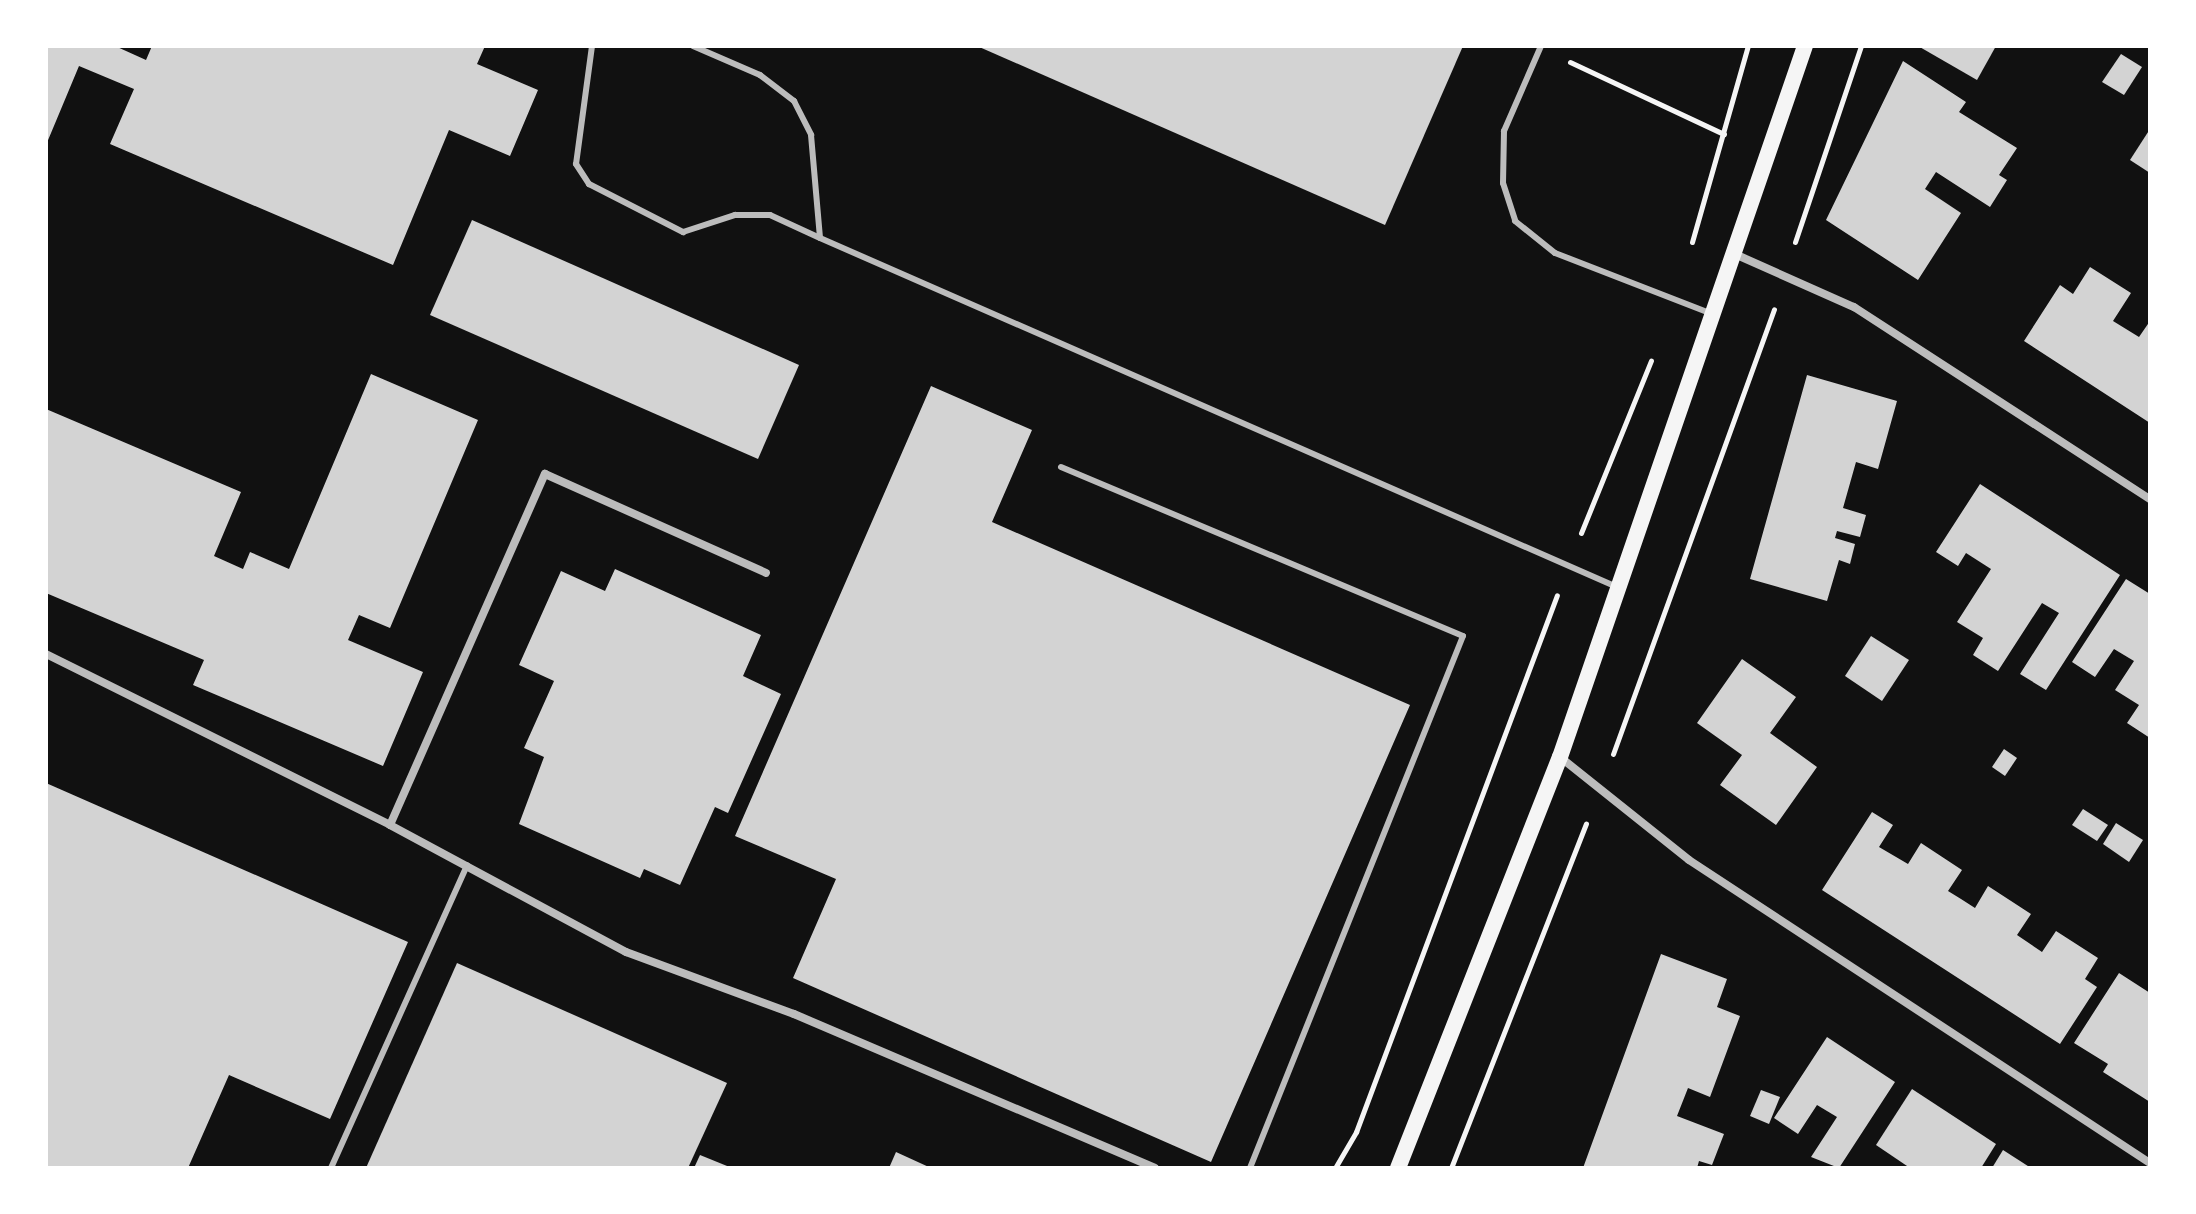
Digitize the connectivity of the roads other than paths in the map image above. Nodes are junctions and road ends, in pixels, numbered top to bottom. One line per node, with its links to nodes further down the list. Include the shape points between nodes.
1 (592, 46): 5 (lane, via 576,164 589,184 683,232 735,215 770,215)
2 (693, 46): 5 (lane, via 760,75 794,101 811,135)
3 (1541, 46): 7 (lane, via 1504,131 1503,183 1515,221 1555,253)
4 (1805, 46): 6 (main road)
5 (820, 238): 11 (lane)
6 (1737, 255): 7 (main road); 9 (street, via 1854,307)
7 (1715, 315): 11 (main road)
8 (1061, 467): 19 (lane, via 1463,636)
9 (2150, 499)
10 (766, 573): 14 (street, via 545,474)
11 (1617, 587): 13 (main road)
12 (46, 654): 14 (street)
13 (1560, 757): 16 (street, via 1689,860); 20 (main road)
14 (390, 825): 15 (street)
15 (467, 865): 17 (lane); 18 (street, via 626,952 794,1014)
16 (2150, 1163)
17 (331, 1168)
18 (1155, 1168)
19 (1250, 1168)
20 (1398, 1168)

